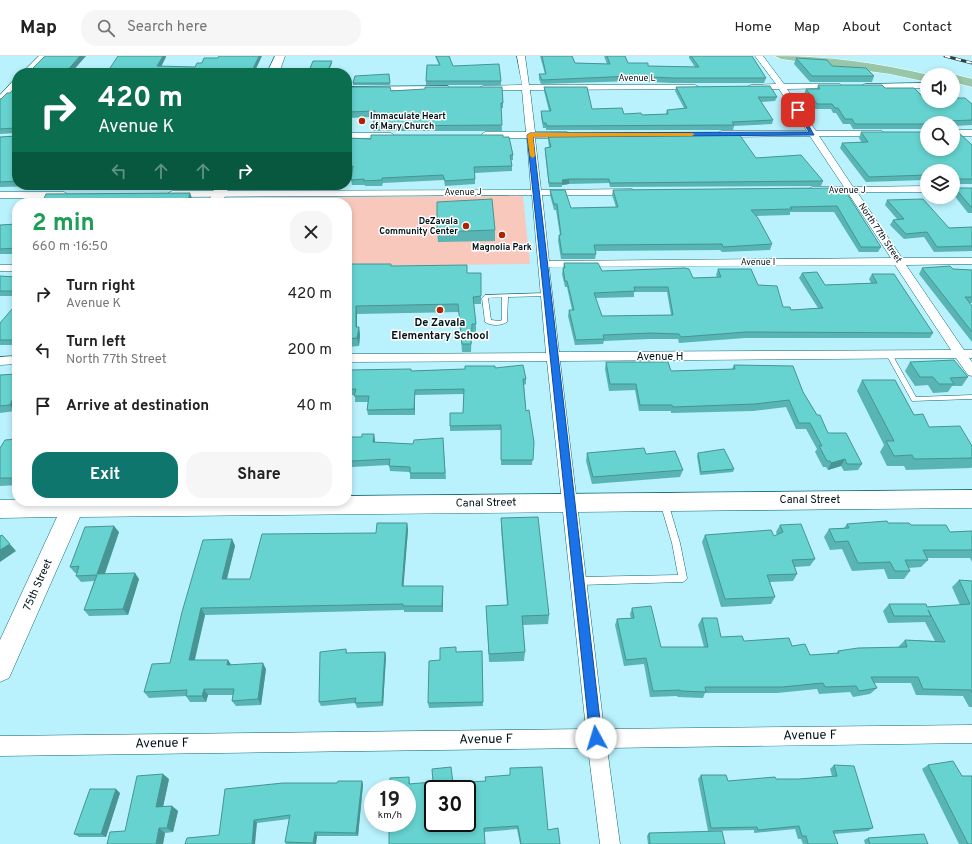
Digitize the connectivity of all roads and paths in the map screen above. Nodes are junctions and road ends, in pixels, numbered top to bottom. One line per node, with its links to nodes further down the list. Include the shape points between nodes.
1 (43, 56): 7 (street)
2 (280, 56): 8 (street)
3 (521, 56): 20 (street)
4 (759, 56): 13 (street, North 77th Street)
5 (781, 56): 10 (main road, via 836,62)
6 (832, 56): 9 (main road)
7 (31, 68)
8 (275, 68)
9 (920, 71)
10 (920, 77)
11 (960, 81): 12 (main road)
12 (972, 84)
13 (782, 86): 14 (street); 17 (street); 31 (street, North 77th Street)
14 (920, 86)
15 (960, 86): 22 (main road)
16 (700, 87): 20 (street, Avenue L)
17 (740, 87)
18 (456, 88): 21 (street)
19 (472, 88): 20 (street, Avenue L)
20 (526, 88): 33 (street)
21 (352, 89)
22 (972, 89)
23 (0, 90): 24 (street)
24 (12, 90)
25 (12, 91): 26 (street)
26 (0, 100)
27 (972, 132): 29 (street)
28 (889, 133): 31 (street)
29 (960, 133)
30 (710, 134): 31 (street)
31 (812, 134): 39 (street, North 77th Street)
32 (474, 135): 33 (street)
33 (530, 135): 34 (street); 40 (street)
34 (576, 135)
35 (352, 136): 36 (street)
36 (403, 136)
37 (920, 189): 39 (street, Avenue J)
38 (802, 190): 39 (street, Avenue J)
39 (850, 190): 46 (street, North 77th Street)
40 (537, 192): 41 (street, Avenue J); 44 (street, Avenue J); 48 (street)
41 (643, 192)
42 (71, 194): 45 (street)
43 (165, 194): 44 (street, Avenue J)
44 (219, 194)
45 (0, 195)
46 (900, 262): 47 (street, Avenue I); 48 (street, Avenue I); 53 (street, North 77th Street)
47 (972, 262)
48 (544, 264): 51 (street)
49 (0, 268): 50 (street)
50 (12, 268)
51 (547, 295): 52 (lane); 55 (street)
52 (505, 296): 52 (lane, via 484,298 488,322 501,323 505,320)
53 (966, 354): 54 (street, Avenue H); 59 (street, North 77th Street)
54 (890, 356): 55 (street, Avenue H); 60 (lane, via 914,399)
55 (553, 357): 56 (street, Avenue H); 63 (street)
56 (352, 358)
57 (12, 360): 58 (street)
58 (0, 361)
59 (972, 372)
60 (972, 397)
61 (972, 499): 62 (street, Canal Street)
62 (664, 501): 63 (street, Canal Street); 68 (lane, via 683,578)
63 (571, 502): 64 (street, Canal Street); 68 (street)
64 (352, 503)
65 (56, 506): 67 (street, Canal Street)
66 (74, 506): 69 (street, 75th Street)
67 (0, 509)
68 (579, 581): 71 (street)
69 (0, 669)
70 (972, 734): 71 (street, Avenue F)
71 (596, 738): 72 (street, Avenue F); 73 (street)
72 (0, 746)
73 (610, 844)

